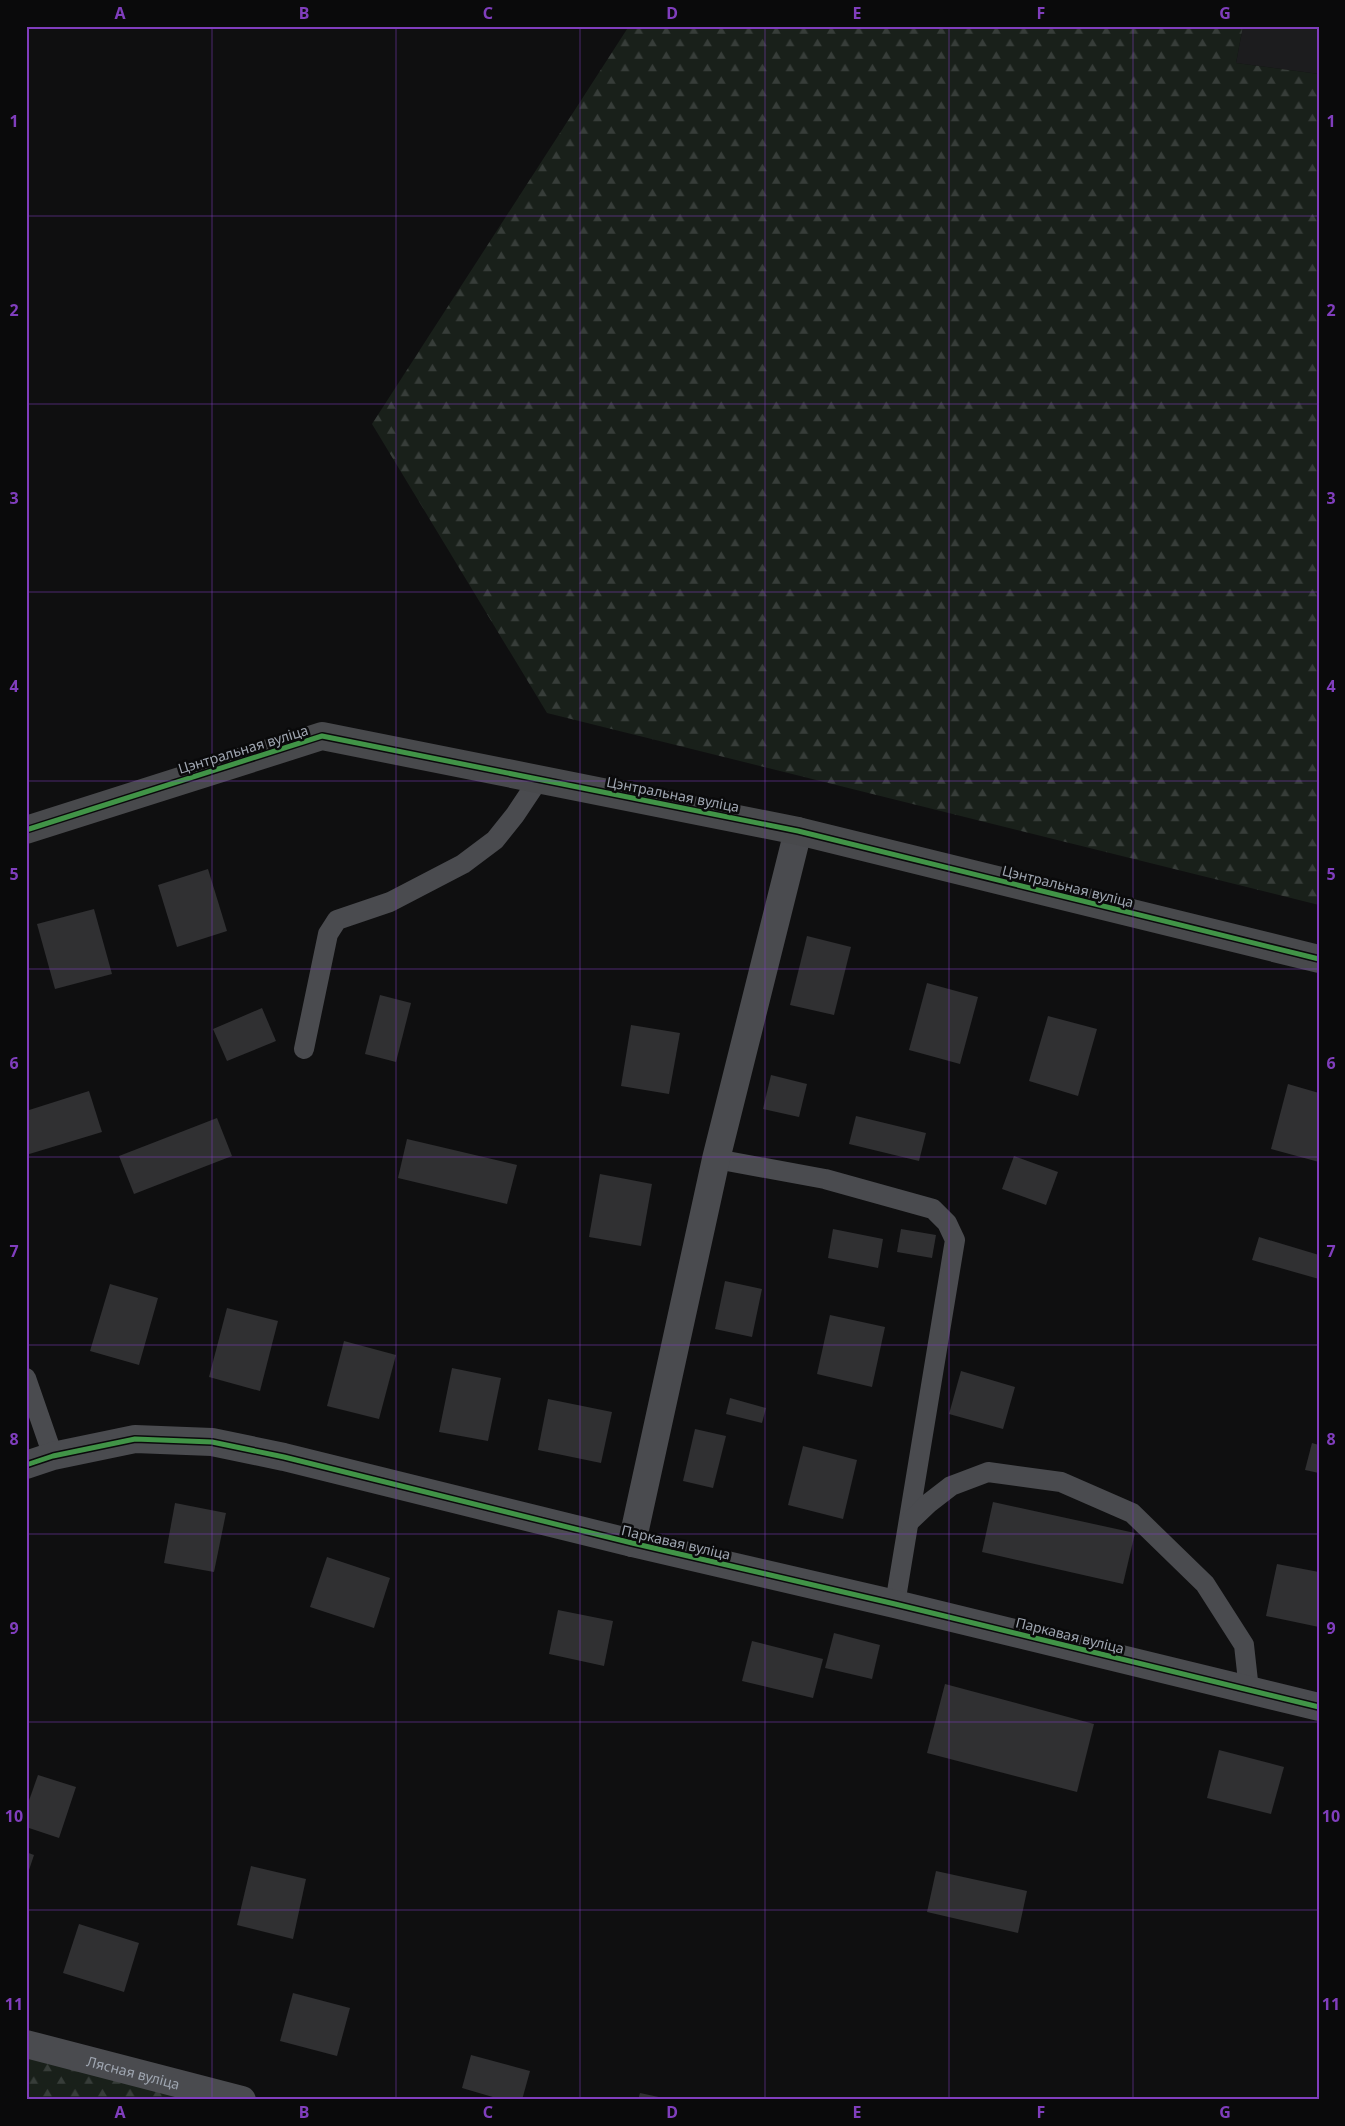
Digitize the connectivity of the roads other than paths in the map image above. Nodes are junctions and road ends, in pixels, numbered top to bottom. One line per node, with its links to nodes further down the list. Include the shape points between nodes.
1 (539, 779): 2 (street, Цэнтральная вуліца, via 322,736); 3 (street, Цэнтральная вуліца); 5 (lane, via 495,840 463,864 390,902 338,920 328,934)
2 (26, 830)
3 (798, 831): 4 (street, Цэнтральная вуліца); 6 (street)
4 (1319, 959)
5 (304, 1049)
6 (716, 1159): 10 (lane, via 825,1179 933,1209 947,1223 955,1240); 11 (street)
7 (26, 1378): 8 (lane)
8 (53, 1456): 9 (street, Паркавая вуліца); 11 (street, Паркавая вуліца, via 135,1439 212,1442)
9 (26, 1465)
10 (909, 1522): 12 (lane); 13 (lane, via 951,1486 988,1472 1061,1482 1132,1513 1205,1584 1244,1645)
11 (632, 1543): 12 (street, Паркавая вуліца)
12 (896, 1604): 13 (street, Паркавая вуліца)
13 (1249, 1690): 14 (street, Паркавая вуліца)
14 (1319, 1707)
15 (26, 2044): 16 (street, Лясная вуліца)
16 (242, 2100)

